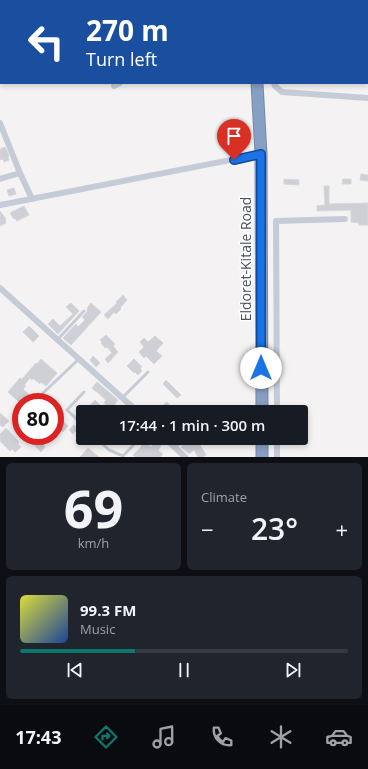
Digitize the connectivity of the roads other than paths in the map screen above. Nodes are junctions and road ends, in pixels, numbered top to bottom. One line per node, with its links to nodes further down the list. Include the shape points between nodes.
1 (257, 84): 5 (highway, Eldoret-Kitale Road)
2 (274, 84): 3 (street, via 282,92)
3 (368, 98)
4 (0, 123): 6 (street)
5 (261, 154): 8 (street); 20 (highway, Eldoret-Kitale Road)
6 (20, 174): 7 (street); 8 (street)
7 (0, 180)
8 (32, 198): 9 (street)
9 (0, 205)
10 (345, 219): 21 (street, via 276,221)
11 (0, 288): 13 (street)
12 (84, 311): 13 (lane)
13 (58, 339): 14 (street)
14 (79, 359): 17 (lane); 18 (street)
15 (148, 372): 18 (lane)
16 (84, 392): 22 (lane, via 66,410)
17 (43, 393)
18 (122, 398): 19 (street)
19 (130, 405)
20 (262, 405)
21 (277, 405)
22 (76, 419)
23 (104, 445): 24 (lane, via 123,456)
24 (133, 445)
25 (172, 445): 29 (street)
26 (178, 445): 29 (lane)
27 (262, 445): 31 (highway)
28 (277, 445): 32 (street)
29 (175, 448): 30 (street)
30 (185, 457)
31 (262, 457)
32 (277, 457)

